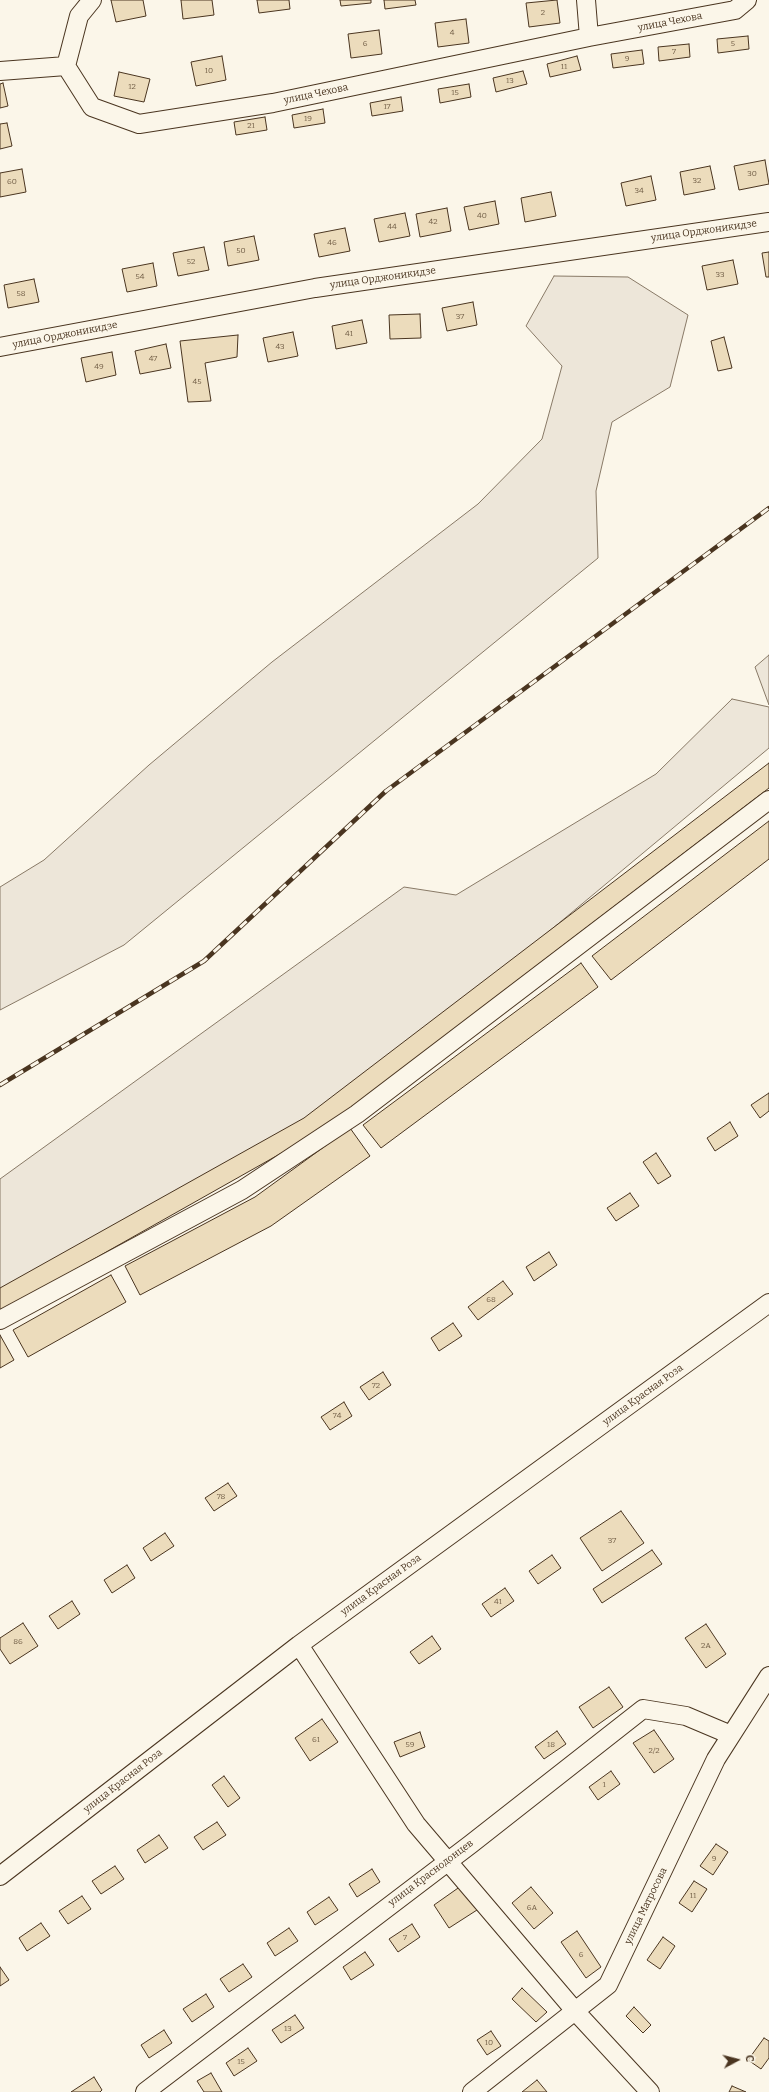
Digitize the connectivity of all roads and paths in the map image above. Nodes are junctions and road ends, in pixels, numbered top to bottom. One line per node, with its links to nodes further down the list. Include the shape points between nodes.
1 (92, 0): 5 (street, via 79,16)
2 (586, 0): 4 (street)
3 (747, 0): 4 (street, улица Чехова, via 735,10)
4 (589, 37): 5 (street, улица Чехова, via 273,103 139,124 92,107)
5 (66, 66): 6 (street)
6 (0, 70)
7 (769, 222): 8 (street, улица Орджоникидзе, via 315,288)
8 (0, 347)
9 (769, 800): 11 (street, via 357,1114 242,1190)
10 (769, 1303): 12 (street, улица Красная Роза)
11 (0, 1320)
12 (299, 1645): 15 (street, via 416,1824); 16 (street, улица Красная Роза)
13 (769, 1676): 14 (street, улица Матросова)
14 (731, 1735): 15 (street, улица Краснодонцев, via 686,1716 643,1709); 17 (street, улица Матросова, via 716,1759 608,1985)
15 (446, 1861): 17 (street); 18 (street, улица Краснодонцев)
16 (0, 1876)
17 (576, 2012): 19 (street, улица Матросова); 20 (street)
18 (146, 2092)
19 (472, 2092)
20 (650, 2092)

